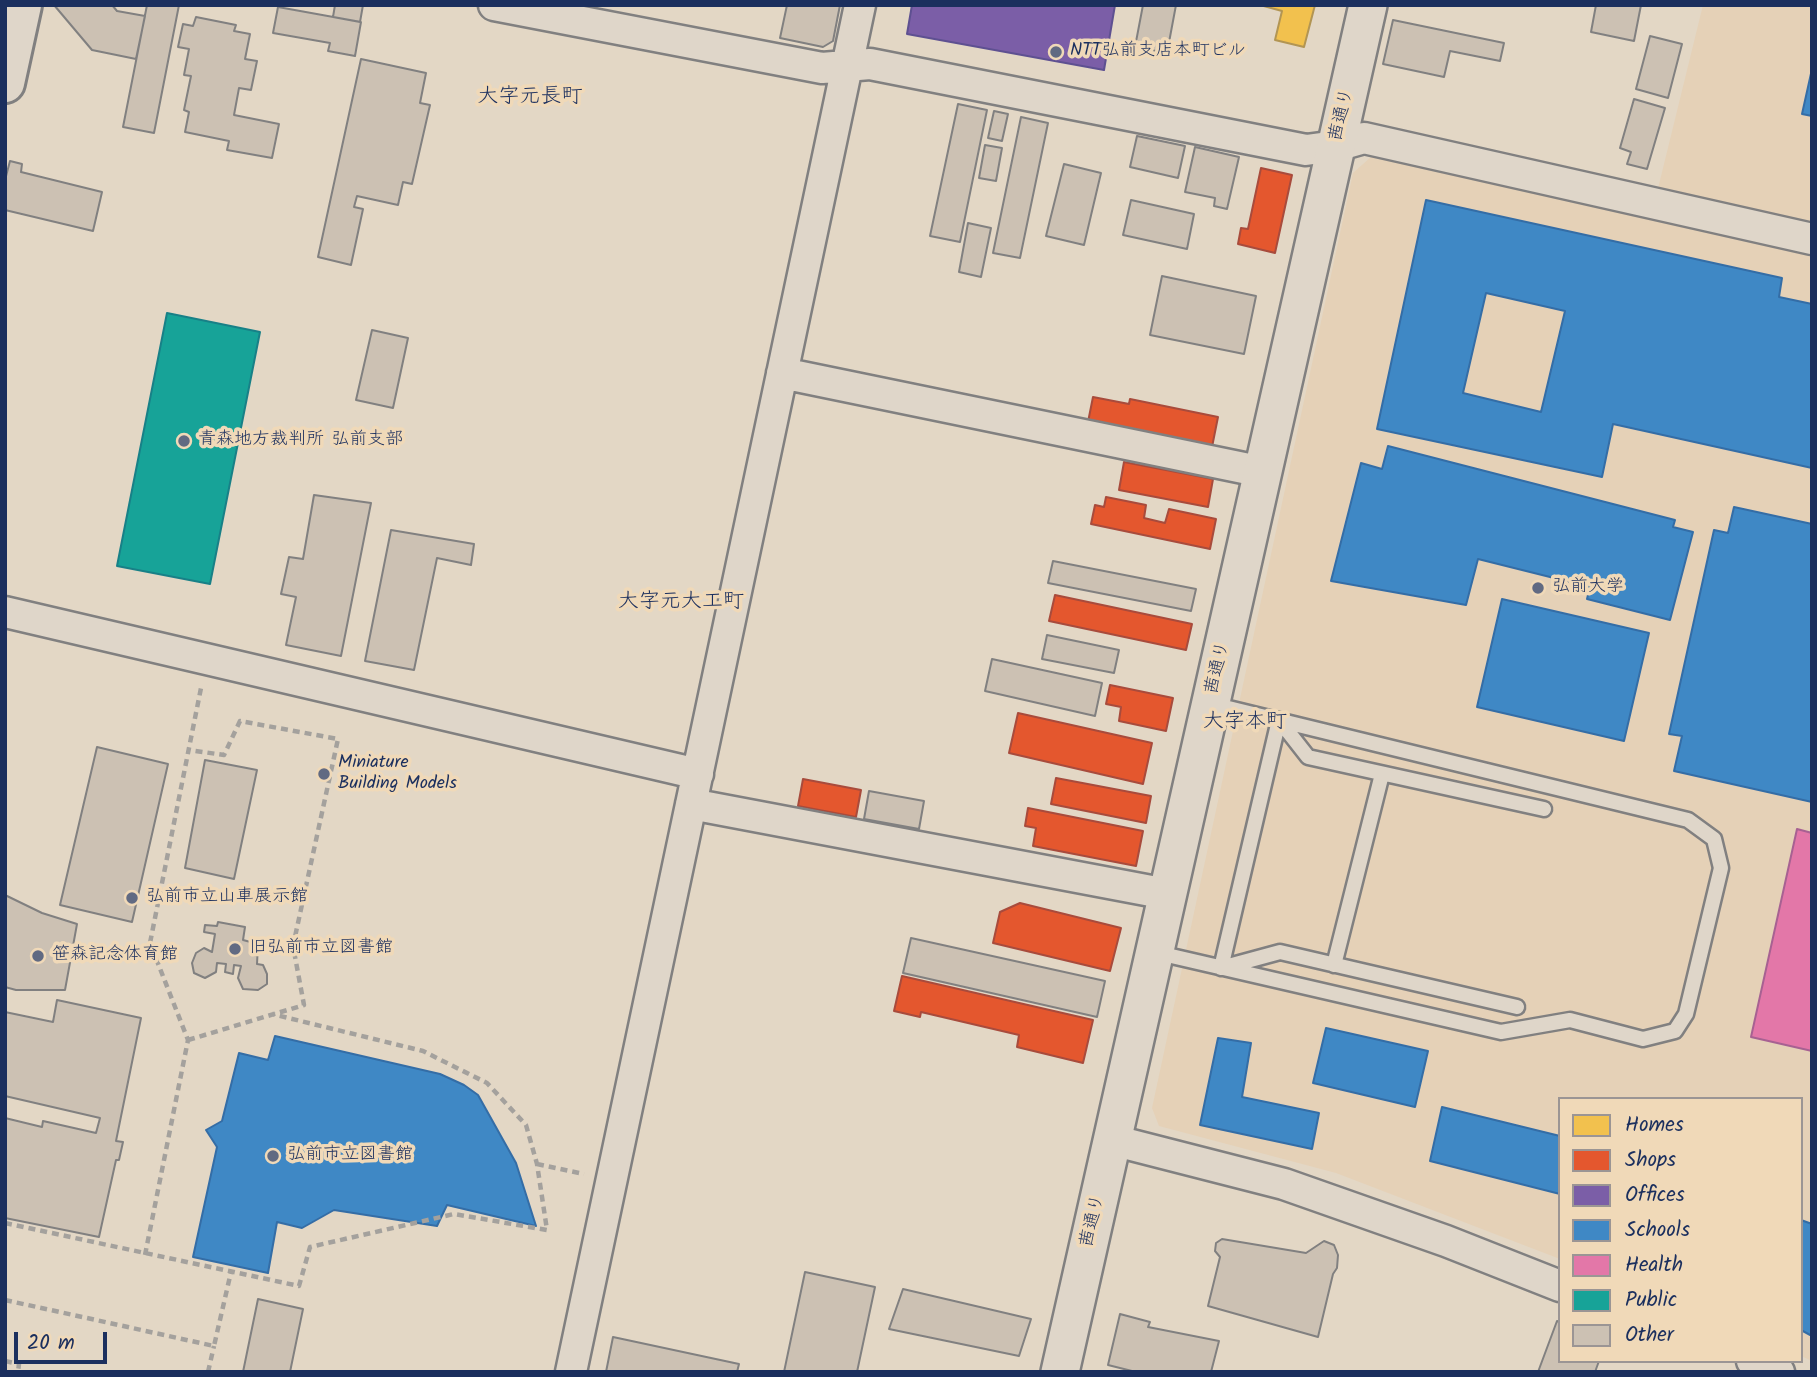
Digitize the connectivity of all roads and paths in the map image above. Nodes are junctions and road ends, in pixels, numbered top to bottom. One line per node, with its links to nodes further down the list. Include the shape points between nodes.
1 (22, 5): 6 (main road)
2 (495, 5): 5 (street, via 822,68)
3 (860, 5): 5 (street)
4 (1368, 5): 7 (street, 茜通り)
5 (847, 65): 7 (street, via 870,64 1306,150); 9 (street)
6 (5, 83)
7 (1336, 146): 8 (street, via 1364,138); 10 (street, 茜通り)
8 (1812, 239)
9 (782, 373): 10 (street); 16 (street)
10 (1263, 472): 13 (street, 茜通り)
11 (5, 612): 12 (street)
12 (206, 660): 15 (path); 16 (street)
13 (1211, 704): 14 (lane); 20 (street, 茜通り)
14 (1279, 720): 17 (lane, via 1308,757); 23 (lane); 23 (lane, via 1688,820 1714,839 1721,868 1686,1014 1675,1031 1643,1039 1570,1020 1501,1032)
15 (189, 750): 25 (path, via 224,755 240,721 338,739 293,946 304,1005); 26 (path, via 150,943)
16 (698, 774): 18 (street)
17 (1382, 774): 19 (lane); 22 (lane)
18 (691, 804): 20 (street); 29 (street)
19 (1544, 809)
20 (1167, 894): 21 (street, 茜通り)
21 (1154, 952): 23 (lane); 27 (street, 茜通り)
22 (1334, 965): 23 (lane, via 1280,952); 24 (lane)
23 (1221, 968)
24 (1517, 1007)
25 (272, 1014): 26 (path); 28 (path, via 423,1051 487,1083 526,1125)
26 (188, 1040): 31 (path)
27 (1112, 1140): 33 (street, via 1284,1184); 41 (street, 茜通り)
28 (537, 1164): 29 (path); 32 (path, via 547,1230 454,1214 310,1247 299,1286)
29 (612, 1179): 40 (street)
30 (5, 1223): 31 (path)
31 (145, 1255): 32 (path)
32 (231, 1272): 35 (path)
33 (1558, 1285)
34 (5, 1300): 35 (path)
35 (214, 1346): 39 (path)
36 (5, 1361): 38 (path, via 19,1364)
37 (1757, 1363): 42 (street)
38 (18, 1372)
39 (208, 1372)
40 (571, 1372)
41 (1060, 1372)
42 (1779, 1372)

